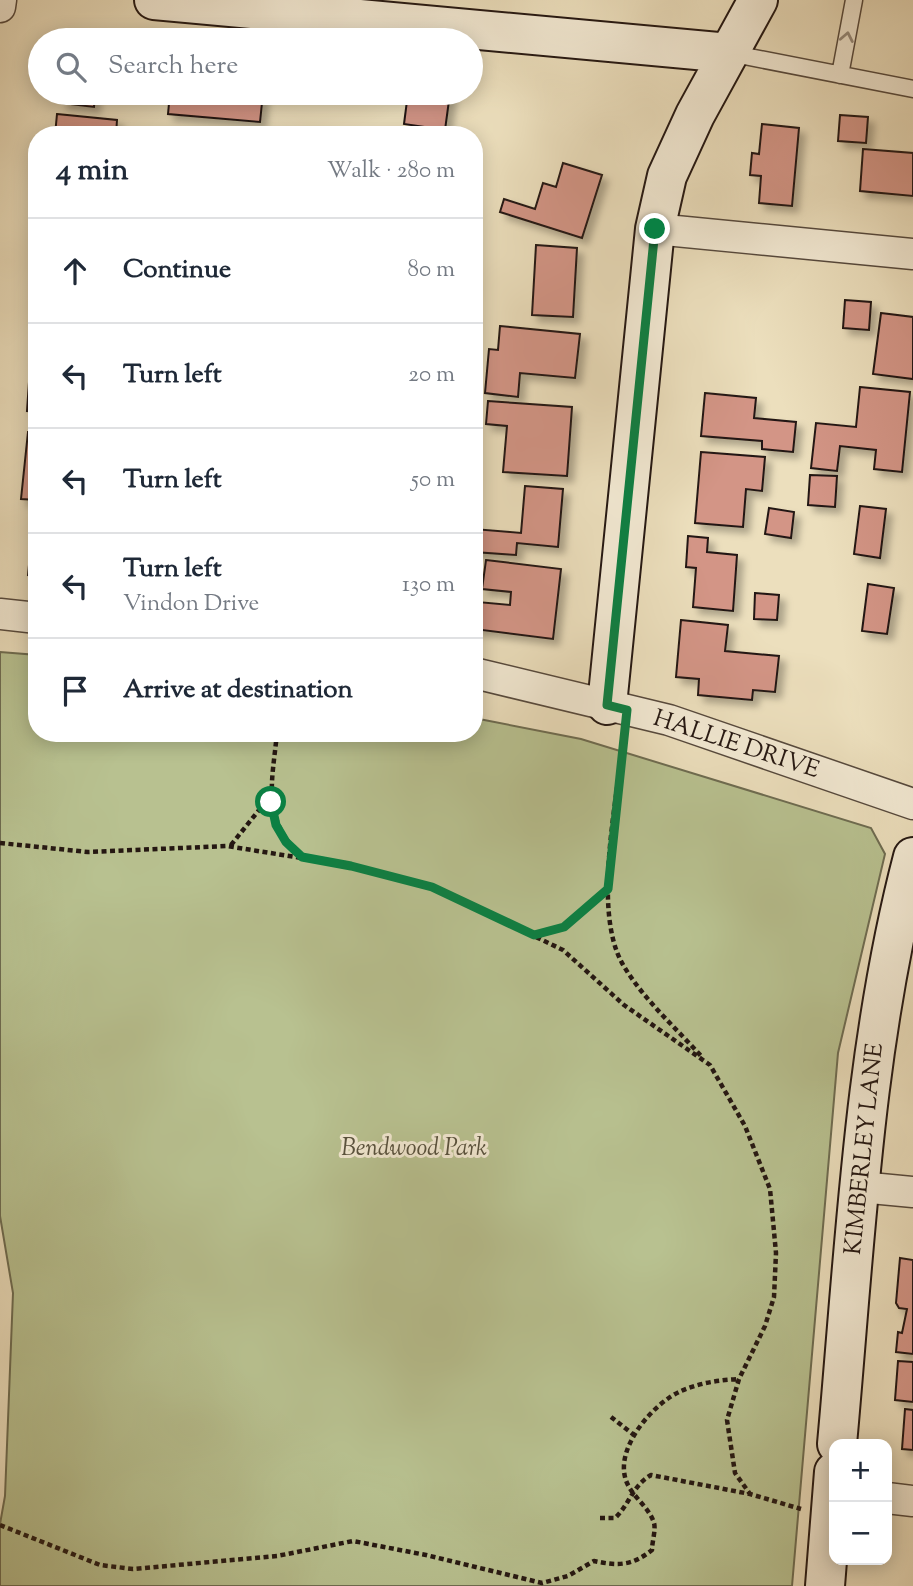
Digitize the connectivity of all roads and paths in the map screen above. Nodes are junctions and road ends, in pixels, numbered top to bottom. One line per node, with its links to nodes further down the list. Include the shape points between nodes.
1 (1, 0): 5 (street)
2 (154, 0): 6 (street)
3 (758, 0): 8 (street)
4 (854, 0): 9 (lane, one-way to 4)
5 (0, 7)
6 (458, 28)
7 (483, 30): 8 (street)
8 (729, 53): 9 (lane); 11 (street, via 667,176)
9 (840, 75): 10 (lane)
10 (913, 89)
11 (655, 229): 12 (street); 16 (street)
12 (913, 254)
13 (0, 614): 14 (street)
14 (28, 617)
15 (483, 675): 16 (street, HALLIE DRIVE)
16 (617, 707): 19 (street, HALLIE DRIVE, via 669,720); 24 (path)
17 (276, 742): 18 (path)
18 (271, 795): 21 (path); 22 (path, via 276,825)
19 (913, 804)
20 (0, 843): 21 (path, via 88,852)
21 (231, 846): 22 (path)
22 (302, 857): 25 (path, via 432,887)
23 (913, 857): 27 (street, KIMBERLEY LANE, via 873,1058)
24 (608, 889): 25 (path, via 564,927); 26 (path, via 610,930 620,960 635,984)
25 (534, 935): 26 (path, via 563,950 624,1005)
26 (710, 1065): 29 (path, via 745,1126 770,1189 776,1253 774,1297)
27 (860, 1186): 28 (street); 32 (street, KIMBERLEY LANE)
28 (913, 1192)
29 (739, 1379): 31 (path, via 715,1380 679,1392); 34 (path, via 727,1420 735,1473)
30 (611, 1417): 31 (path)
31 (634, 1435): 33 (path, via 624,1476)
32 (837, 1439)
33 (632, 1493): 34 (path, via 651,1475); 39 (path, via 615,1518); 40 (path, via 654,1524 652,1550 636,1562 616,1566 594,1561 568,1576 541,1583 353,1541 277,1556 133,1569 100,1565)
34 (750, 1494): 35 (path)
35 (829, 1494)
36 (892, 1499): 37 (street)
37 (913, 1501)
38 (832, 1502): 41 (street)
39 (600, 1518)
40 (0, 1525)
41 (825, 1586)

